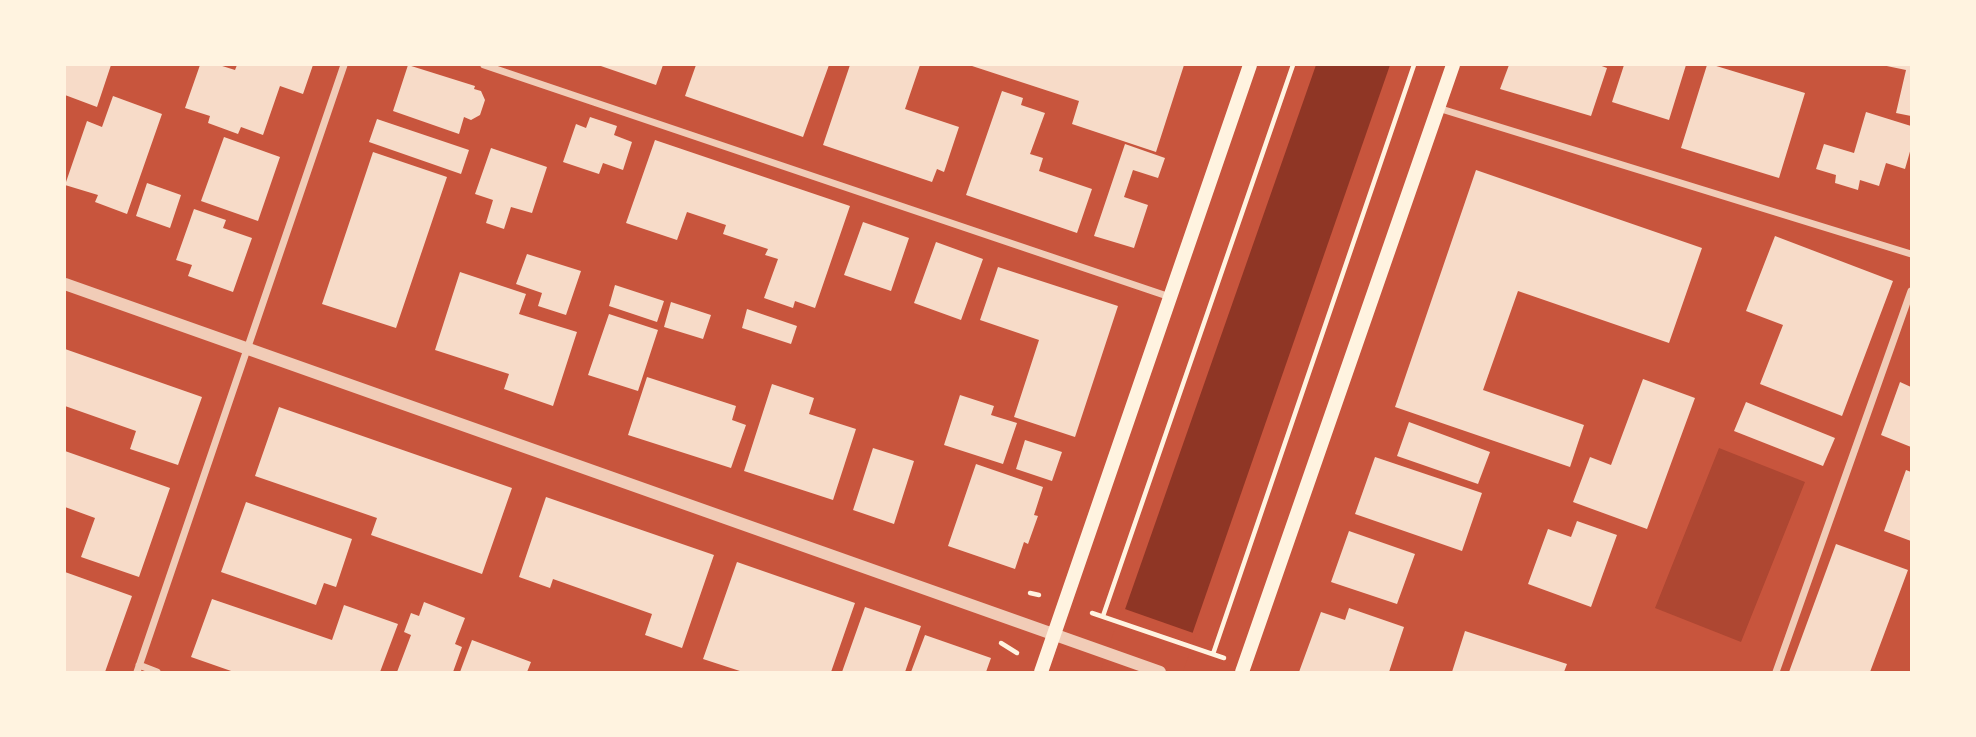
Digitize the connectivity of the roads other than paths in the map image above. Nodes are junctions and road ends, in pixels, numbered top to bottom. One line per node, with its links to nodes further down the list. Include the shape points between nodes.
1 (344, 65): 10 (street)
2 (484, 65): 9 (street)
3 (1250, 65): 9 (main road)
4 (1453, 65): 5 (main road)
5 (1438, 108): 6 (street); 16 (main road)
6 (1911, 254)
7 (65, 285): 10 (street)
8 (1911, 291): 17 (street)
9 (1170, 298): 11 (main road)
10 (247, 349): 11 (street); 12 (street)
11 (1054, 634): 14 (main road); 15 (street)
12 (138, 669): 13 (street)
13 (157, 672)
14 (1041, 672)
15 (1160, 672)
16 (1242, 672)
17 (1776, 672)

